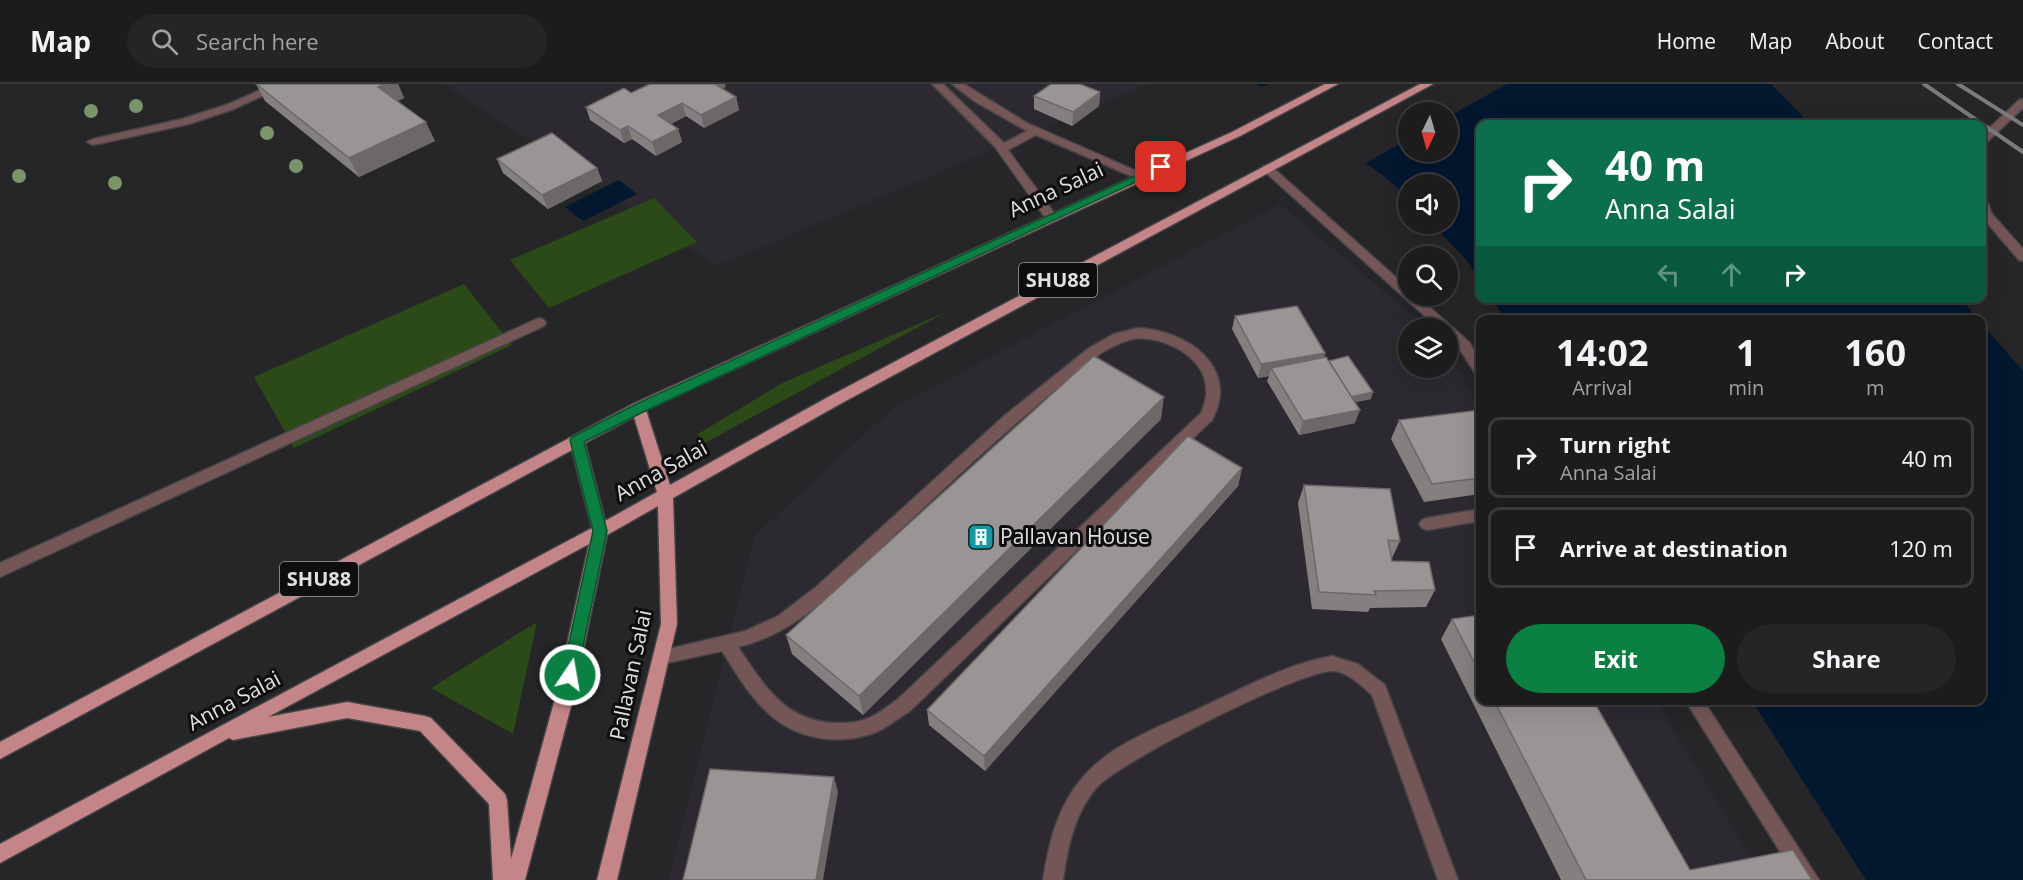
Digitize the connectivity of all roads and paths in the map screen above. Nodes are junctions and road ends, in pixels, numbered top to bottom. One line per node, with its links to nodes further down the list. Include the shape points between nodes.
1 (283, 84): 9 (street, via 185,122)
2 (937, 84): 10 (street)
3 (957, 84): 7 (street, via 979,101)
4 (1333, 84): 12 (main road, Anna Salai / SHU88)
5 (1428, 84): 11 (main road, Anna Salai / SHU88)
6 (2023, 102): 8 (street)
7 (1035, 131): 10 (street); 12 (street)
8 (1986, 137)
9 (93, 142)
10 (1002, 149): 14 (street)
11 (1267, 168): 16 (street); 24 (main road, Anna Salai / SHU88)
12 (1142, 176): 14 (main road, Anna Salai / SHU88)
13 (1986, 216): 15 (street)
14 (1051, 217): 22 (main road, Anna Salai / SHU88)
15 (2023, 257)
16 (1398, 285)
17 (1421, 306): 18 (street)
18 (1435, 318)
19 (539, 323): 28 (street)
20 (1458, 339): 21 (street)
21 (1476, 364)
22 (638, 408): 23 (main road, Anna Salai / SHU88); 24 (main road, Pallavan Salai)
23 (577, 440): 27 (main road); 33 (main road, Anna Salai / SHU88)
24 (665, 493): 27 (main road, Anna Salai / SHU88); 30 (main road, Pallavan Salai, via 669,624)
25 (1476, 516): 26 (street)
26 (1427, 524)
27 (600, 531): 32 (main road, Anna Salai / SHU88); 36 (main road, via 565,695)
28 (0, 570)
29 (726, 643): 29 (street, via 747,639 784,621 822,592 1009,420 1094,351 1122,336 1156,334 1182,341 1202,359 1213,399 1207,416 904,705 871,725 821,733 795,725 765,697); 30 (street)
30 (662, 657): 37 (main road, Pallavan Salai)
31 (1696, 705): 40 (street)
32 (216, 736): 34 (main road, Anna Salai / SHU88); 35 (main road, via 347,710 425,724 498,800)
33 (0, 751)
34 (0, 854)
35 (503, 880)
36 (515, 880)
37 (607, 880)
38 (1053, 880): 39 (street, via 1059,838 1074,804 1094,779 1126,754 1295,673 1331,662 1357,671 1379,690)
39 (1448, 880)
40 (1809, 880)

